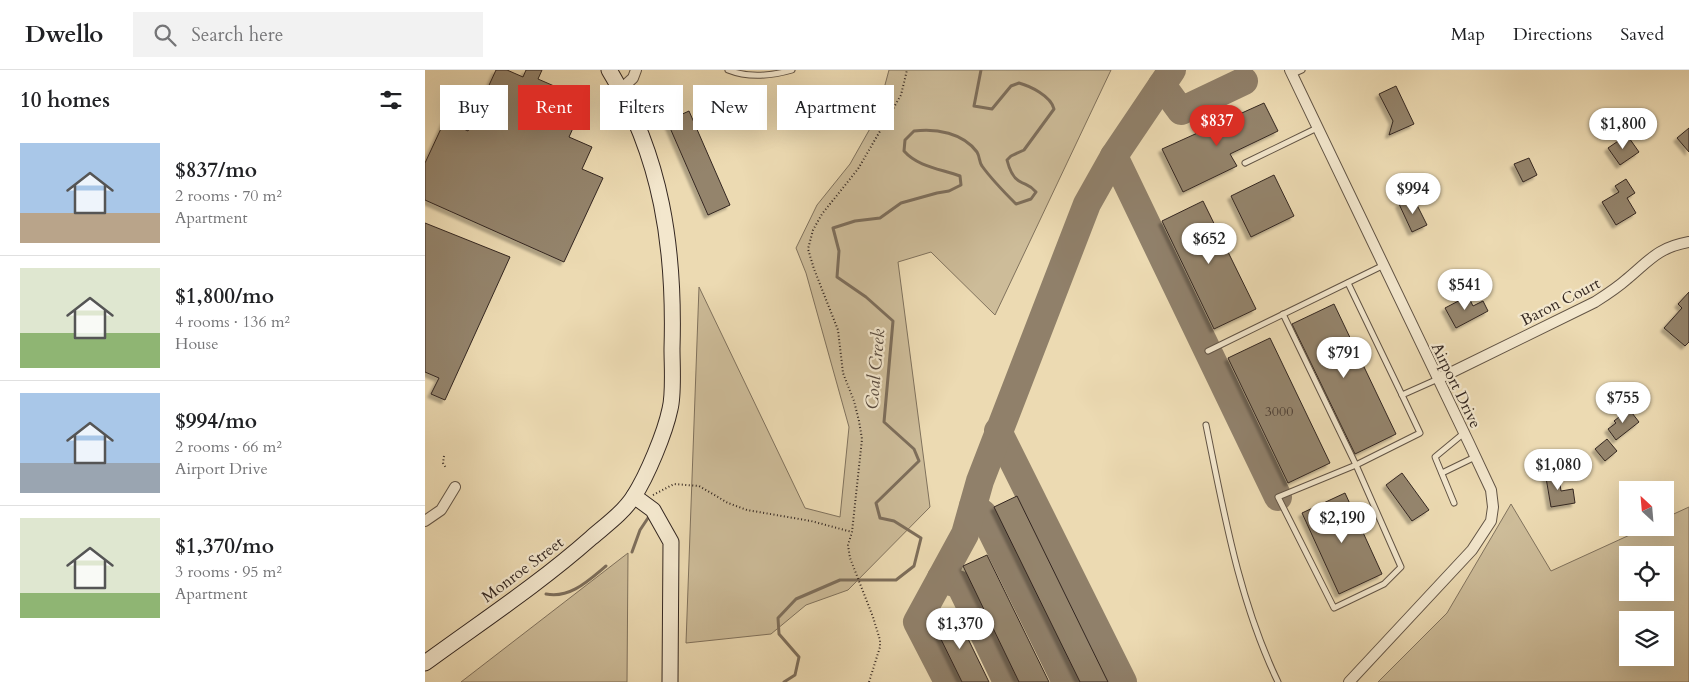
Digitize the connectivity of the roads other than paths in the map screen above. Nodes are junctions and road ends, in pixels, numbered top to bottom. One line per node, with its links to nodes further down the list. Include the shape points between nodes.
1 (609, 70): 7 (main road, Monroe Street)
2 (635, 70): 8 (street)
3 (727, 70): 4 (lane, via 742,75)
4 (792, 70)
5 (1302, 70): 6 (lane)
6 (1291, 72): 9 (street, Airport Drive)
7 (617, 85)
8 (627, 85)
9 (1318, 128): 11 (lane); 13 (street, Airport Drive)
10 (638, 130): 25 (main road, Monroe Street, via 660,192 673,290 671,408 654,455)
11 (1245, 163)
12 (1689, 242): 17 (street, Baron Court, via 1656,253 1613,291 1595,302)
13 (1384, 266): 14 (lane); 17 (street, Airport Drive)
14 (1348, 283): 15 (lane); 18 (lane)
15 (1283, 314): 16 (lane); 22 (lane)
16 (1208, 350)
17 (1438, 379): 18 (lane); 20 (street, Airport Drive)
18 (1403, 396): 22 (lane, via 1419,433)
19 (1205, 425): 30 (lane, via 1244,596)
20 (1464, 432): 21 (street, Airport Drive); 23 (lane, via 1435,457)
21 (1475, 456): 23 (lane); 31 (street, Airport Drive, via 1492,496 1491,520 1472,550)
22 (1355, 465): 22 (lane, via 1401,567 1384,584 1334,608 1278,497)
23 (1442, 473): 26 (lane)
24 (455, 487): 27 (street, via 441,510)
25 (634, 496): 28 (main road, Monroe Street, via 619,514 569,557); 29 (main road, via 653,510 671,542)
26 (1454, 503)
27 (425, 521)
28 (425, 662)
29 (669, 682)
30 (1278, 682)
31 (1349, 682)

